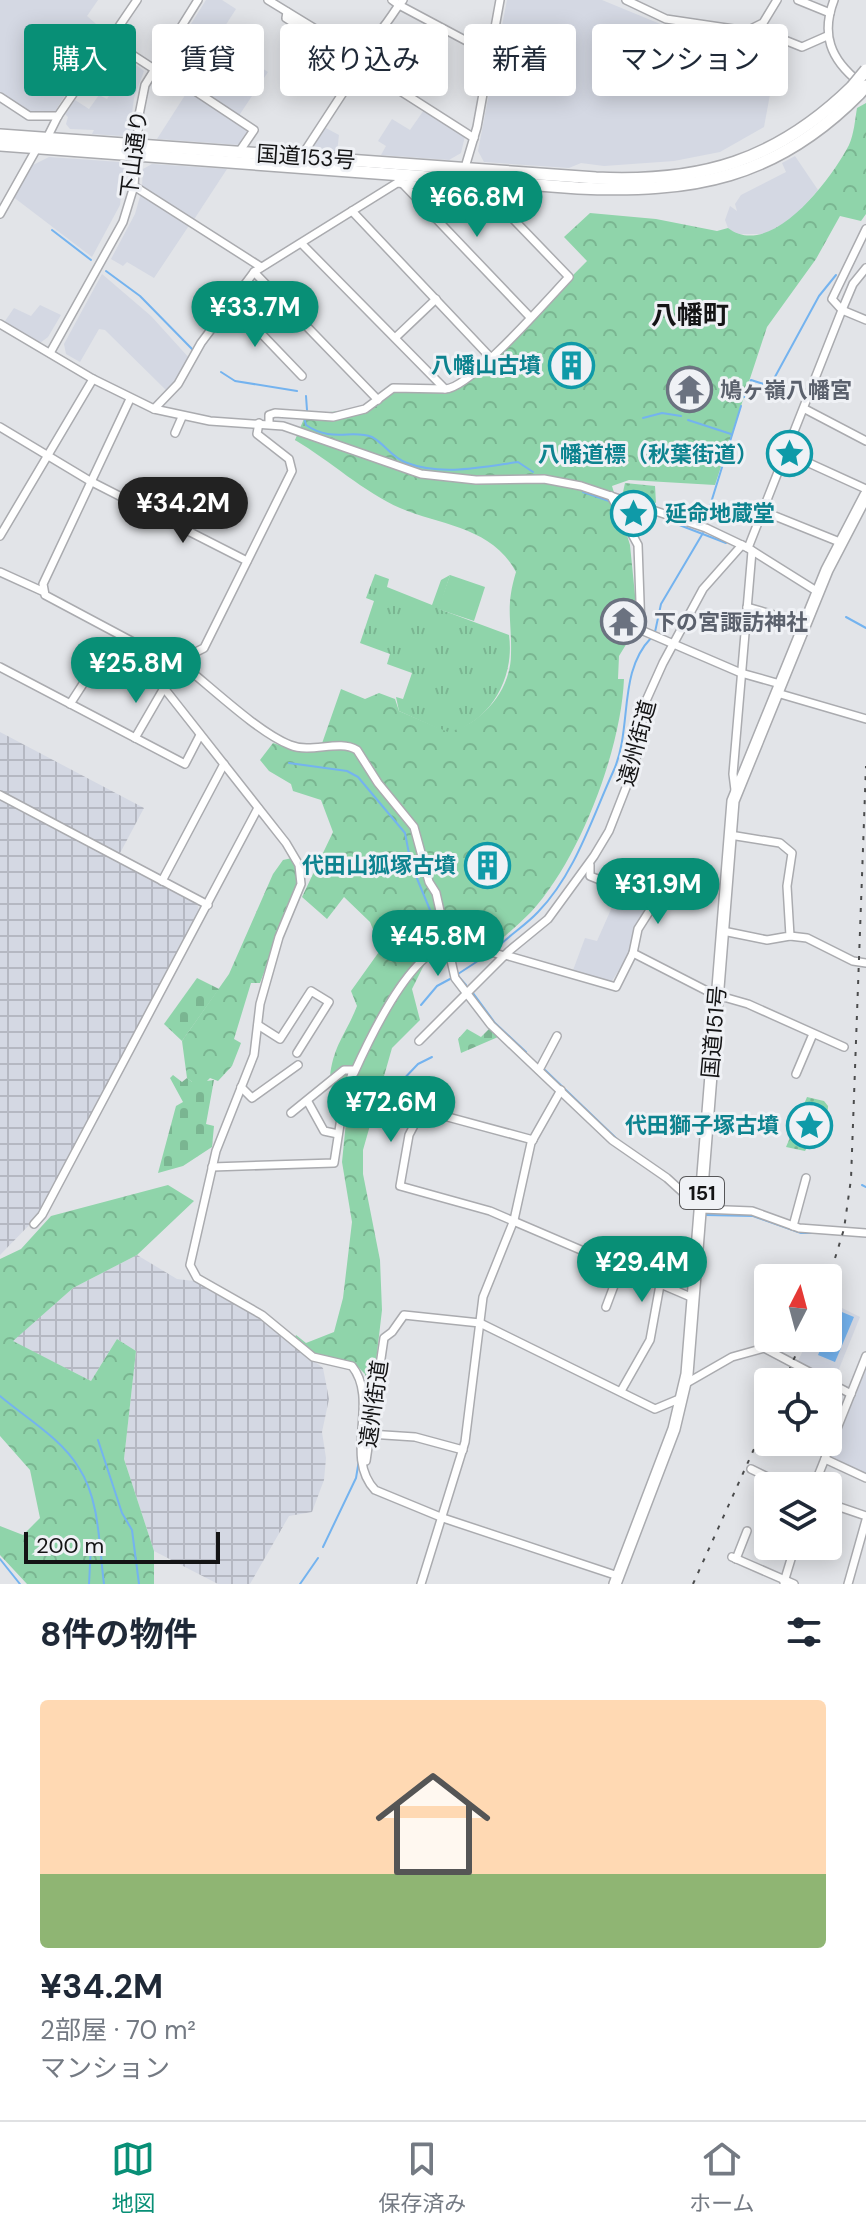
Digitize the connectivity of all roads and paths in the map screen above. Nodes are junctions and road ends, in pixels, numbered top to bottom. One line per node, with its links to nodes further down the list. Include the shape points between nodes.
1 (137, 0): 12 (street)
2 (198, 0): 13 (street, 下山通り)
3 (268, 0): 11 (street)
4 (500, 0): 15 (street)
5 (626, 0): 16 (street, via 666,19)
6 (777, 0): 17 (street)
7 (798, 0): 10 (street)
8 (834, 0): 10 (street)
9 (398, 2): 11 (street, via 374,39 360,46 340,44); 19 (street)
10 (827, 11): 18 (street)
11 (287, 12): 14 (street, via 286,18)
12 (122, 24)
13 (183, 24)
14 (296, 24)
15 (496, 24)
16 (700, 24)
17 (760, 24)
18 (827, 36): 20 (street, via 802,47); 23 (street)
19 (464, 39)
20 (788, 41)
21 (866, 70): 23 (highway, 国道153号, bridge)
22 (152, 74): 36 (street, 下山通り, via 141,100)
23 (861, 89): 39 (highway, 国道153号, via 830,121 782,154 692,185 615,189)
24 (72, 96): 30 (street)
25 (201, 96): 37 (street, via 254,130)
26 (341, 96): 38 (street)
27 (409, 96): 33 (street)
28 (482, 96): 33 (street)
29 (0, 97): 30 (street, via 29,116)
30 (58, 116): 32 (street)
31 (0, 135): 32 (highway, 国道153号)
32 (47, 138): 36 (highway, 国道153号)
33 (474, 138): 39 (street)
34 (0, 145): 35 (highway, 国道153号)
35 (37, 148): 36 (highway, 国道153号); 44 (street)
36 (136, 151): 37 (highway, 国道153号); 39 (highway, 国道153号); 41 (street, 下山通り)
37 (239, 152): 38 (highway, 国道153号)
38 (301, 157): 39 (highway, 国道153号)
39 (464, 173): 42 (street)
40 (403, 184): 42 (street, via 427,186); 43 (street); 52 (street)
41 (134, 186): 48 (street); 56 (street, 下山通り, via 123,222)
42 (455, 201): 52 (street, via 477,204 489,194 569,277)
43 (352, 211): 46 (street); 49 (street)
44 (0, 214)
45 (866, 229): 51 (street, via 833,294 834,304)
46 (301, 243): 48 (street); 55 (street)
47 (866, 268): 51 (street, 遠州街道)
48 (257, 270): 50 (street); 62 (street)
49 (436, 299): 55 (street); 57 (street)
50 (230, 301): 58 (street); 63 (street, via 183,378)
51 (842, 310): 53 (street); 64 (street, 遠州街道)
52 (530, 317): 57 (street)
53 (866, 320)
54 (0, 324): 56 (street)
55 (396, 337): 60 (street)
56 (50, 353): 59 (street)
57 (491, 358): 60 (street, via 455,388)
58 (302, 376)
59 (93, 379): 61 (street); 72 (street)
60 (445, 389): 62 (street, via 393,388)
61 (130, 399): 63 (street); 73 (street)
62 (378, 400): 67 (street, via 333,417 275,413 269,415)
63 (154, 409): 65 (street)
64 (805, 409): 70 (street); 71 (street, 遠州街道)
65 (182, 417): 66 (street); 69 (street)
66 (259, 423): 67 (street); 80 (street, via 257,434 294,466)
67 (269, 423): 75 (street, via 421,474 544,479)
68 (0, 427): 72 (street)
69 (175, 433)
70 (866, 441)
71 (787, 453): 74 (street); 76 (street, 遠州街道)
72 (47, 457): 73 (street); 77 (street)
73 (90, 481): 80 (street); 82 (street)
74 (866, 492): 78 (highway, 国道151号 / 151)
75 (611, 496): 79 (street, via 686,520); 86 (street, via 638,545 641,630)
76 (765, 512): 78 (street); 79 (street, 遠州街道)
77 (0, 536)
78 (842, 543): 83 (highway, 国道151号 / 151)
79 (747, 548): 83 (street); 84 (street, 遠州街道); 86 (street, 遠州街道, via 703,589)
80 (247, 561): 88 (street, via 204,648)
81 (0, 572): 82 (street)
82 (42, 591): 87 (street)
83 (818, 592): 85 (highway, 国道151号 / 151)
84 (747, 607): 85 (street); 90 (street, 遠州街道)
85 (805, 624): 93 (highway, 国道151号 / 151)
86 (675, 644): 90 (street); 103 (street, 遠州街道, via 645,703 629,781)
87 (167, 660): 88 (street); 91 (street)
88 (178, 661): 110 (street, via 292,746 345,745 357,750 418,835)
89 (0, 667): 94 (street)
90 (741, 673): 93 (street); 99 (street, 遠州街道)
91 (160, 678): 92 (street); 94 (street, via 92,670)
92 (164, 688): 96 (street); 97 (street)
93 (779, 688): 95 (street); 99 (highway, 国道151号 / 151)
94 (70, 704): 97 (street)
95 (866, 719)
96 (200, 735): 97 (street, via 185,764); 98 (street)
97 (135, 738)
98 (224, 764): 101 (street); 105 (street)
99 (735, 790): 102 (highway, 国道151号 / 151)
100 (0, 795): 105 (street)
101 (258, 808): 107 (street); 116 (street, via 294,854 302,876 279,937)
102 (730, 835): 108 (highway, 国道151号 / 151); 109 (street, via 780,843 792,853 787,886)
103 (594, 856): 104 (street); 106 (street, 遠州街道)
104 (590, 876): 106 (street); 111 (street, via 652,907 638,929)
105 (162, 881): 107 (street)
106 (570, 891): 112 (street, 遠州街道, via 548,919)
107 (208, 905): 138 (street)
108 (723, 931): 109 (street, via 767,940); 115 (highway, 国道151号 / 151)
109 (790, 936): 113 (street)
110 (447, 946): 112 (street); 114 (street, via 452,970); 124 (street, via 433,953 393,995)
111 (633, 953): 112 (street, via 616,987); 115 (street)
112 (504, 956): 114 (street, 遠州街道)
113 (866, 963)
114 (468, 992): 119 (street, 遠州街道); 123 (street, via 491,1025)
115 (717, 996): 117 (street); 136 (highway, 国道151号 / 151)
116 (258, 1025): 121 (street, via 280,1039 311,991 329,1002); 127 (street)
117 (813, 1034): 120 (street); 125 (street)
118 (557, 1036): 123 (street)
119 (419, 1041)
120 (844, 1047)
121 (297, 1053)
122 (298, 1065): 127 (street, via 252,1098)
123 (539, 1070): 128 (street)
124 (354, 1073): 129 (street, via 344,1070); 132 (street)
125 (796, 1074)
126 (393, 1085): 130 (street)
127 (241, 1087): 134 (street)
128 (561, 1090): 133 (street); 136 (street, via 612,1140)
129 (308, 1102): 131 (street); 132 (street, via 324,1131)
130 (422, 1110): 133 (street); 137 (street, via 409,1135 400,1186)
131 (291, 1113)
132 (338, 1134): 134 (street, via 331,1164)
133 (533, 1140): 137 (street)
134 (212, 1167): 155 (street, via 192,1271 262,1315 313,1357 352,1366 364,1388)
135 (806, 1178): 139 (street)
136 (701, 1209): 139 (street, via 760,1213); 143 (highway, 国道151号 / 151)
137 (514, 1220): 141 (street); 145 (street, via 483,1297)
138 (34, 1224)
139 (793, 1226): 140 (street)
140 (866, 1233)
141 (621, 1267): 142 (street); 144 (street)
142 (660, 1285): 143 (street); 148 (street, via 650,1340)
143 (693, 1298): 147 (highway, 国道151号 / 151)
144 (606, 1307)
145 (480, 1323): 148 (street); 151 (street, 遠州街道, via 404,1315 384,1338); 152 (street)
146 (866, 1356): 149 (street)
147 (685, 1385): 149 (street, via 732,1357 764,1348); 150 (highway, 国道151号 / 151)
148 (621, 1391): 150 (street, via 655,1409)
149 (851, 1394): 153 (street)
150 (679, 1399): 164 (highway, 国道151号 / 151, via 674,1429)
151 (369, 1434): 152 (street, via 415,1437); 155 (street, 遠州街道)
152 (463, 1450): 160 (street)
153 (825, 1459): 157 (street); 158 (street)
154 (751, 1469): 156 (street)
155 (365, 1470): 160 (street, via 375,1490)
156 (757, 1472)
157 (820, 1472)
158 (866, 1478)
159 (842, 1509): 161 (street)
160 (443, 1518): 164 (street); 166 (street)
161 (866, 1518): 168 (street)
162 (747, 1531): 165 (street, via 734,1558)
163 (791, 1560): 165 (street)
164 (617, 1580)
165 (784, 1582): 167 (street)
166 (421, 1584)
167 (794, 1584)
168 (848, 1584)

